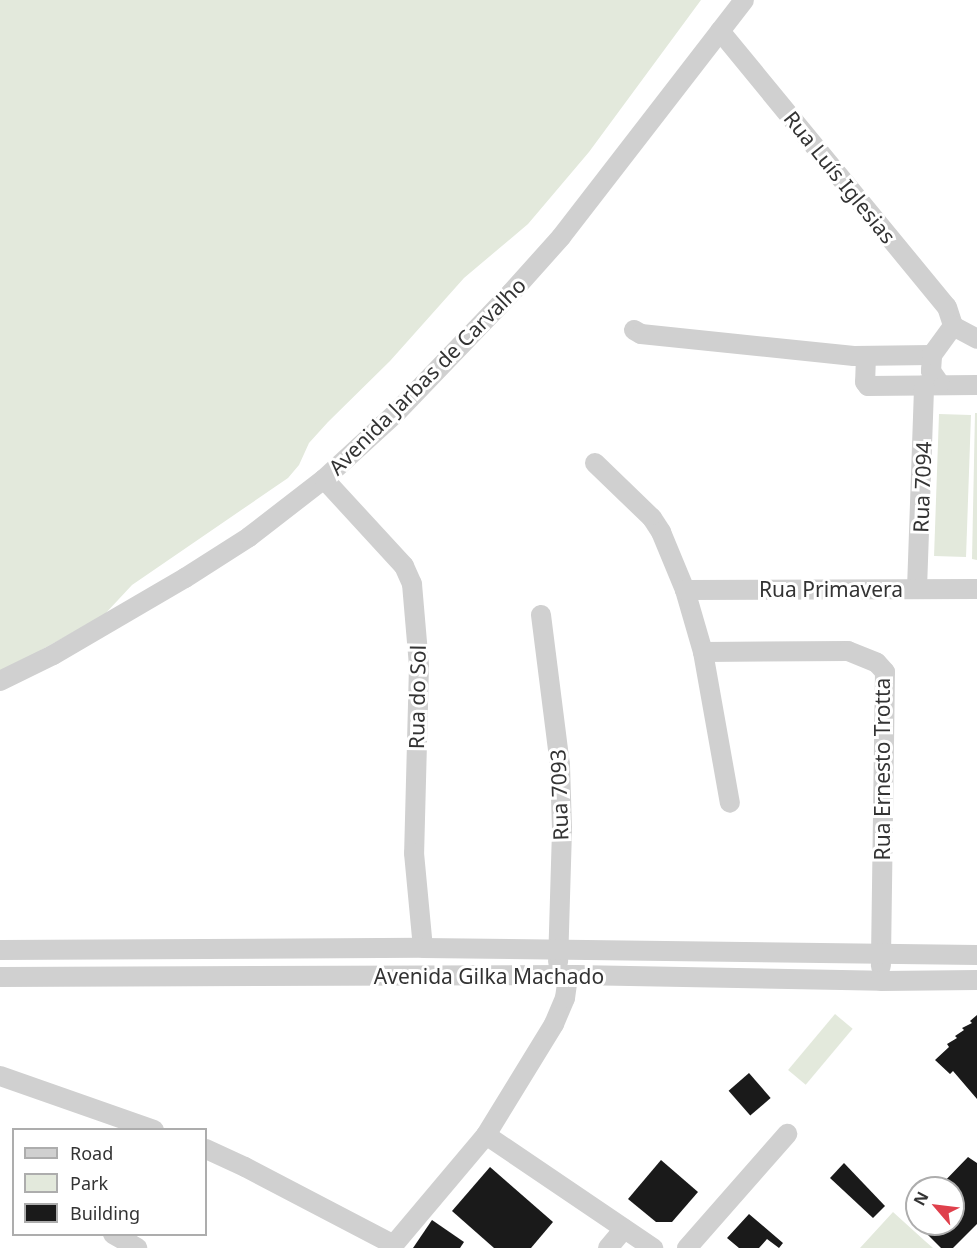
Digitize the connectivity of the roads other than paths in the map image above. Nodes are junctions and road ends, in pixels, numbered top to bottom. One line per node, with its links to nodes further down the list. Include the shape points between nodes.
1 (744, 0): 2 (street, Avenida Jarbas de Carvalho)
2 (720, 32): 3 (street, Rua Luís Iglesias, via 947,307); 11 (street, Avenida Jarbas de Carvalho, via 561,237 394,414)
3 (953, 326): 5 (street); 6 (street)
4 (634, 330): 7 (street, via 642,334)
5 (977, 339)
6 (932, 355): 7 (street); 8 (street, Rua 7094)
7 (866, 356): 8 (street, via 866,385)
8 (932, 384): 9 (street); 12 (street, Rua 7094)
9 (977, 385)
10 (595, 463): 14 (street, via 652,518)
11 (324, 479): 17 (street, Avenida Jarbas de Carvalho, via 249,537 185,578 53,655); 19 (street, Rua do Sol, via 404,566 412,584 419,666 414,853)
12 (917, 589): 13 (street, Rua Primavera); 14 (street, Rua Primavera)
13 (977, 589)
14 (685, 590): 16 (street)
15 (541, 615): 22 (street, Rua 7093, via 560,765)
16 (703, 652): 18 (street); 23 (street, Rua Ernesto Trotta, via 848,651 877,663 885,672)
17 (0, 681)
18 (730, 803)
19 (423, 948): 20 (street, Avenida Gilka Machado); 22 (street, Avenida Gilka Machado)
20 (151, 949): 21 (street, Avenida Gilka Machado); 26 (street)
21 (0, 950)
22 (559, 950): 23 (street, Avenida Gilka Machado); 25 (street, Rua 7093)
23 (882, 954): 24 (street, Avenida Gilka Machado); 29 (street, Rua Ernesto Trotta)
24 (977, 955)
25 (563, 975): 26 (street, Avenida Gilka Machado); 29 (street, Avenida Gilka Machado); 33 (street, Rua 7093, via 565,998 554,1023)
26 (152, 976): 27 (street, Avenida Gilka Machado)
27 (0, 977)
28 (977, 980): 29 (street, Avenida Gilka Machado)
29 (881, 981)
30 (0, 1077): 31 (street)
31 (148, 1128)
32 (787, 1134): 41 (street)
33 (486, 1135): 35 (street); 37 (street, Rua 7093)
34 (207, 1149): 37 (street)
35 (624, 1229): 39 (street); 40 (street)
36 (116, 1236): 38 (street)
37 (392, 1247)
38 (137, 1248)
39 (608, 1248)
40 (653, 1248)
41 (687, 1248)

